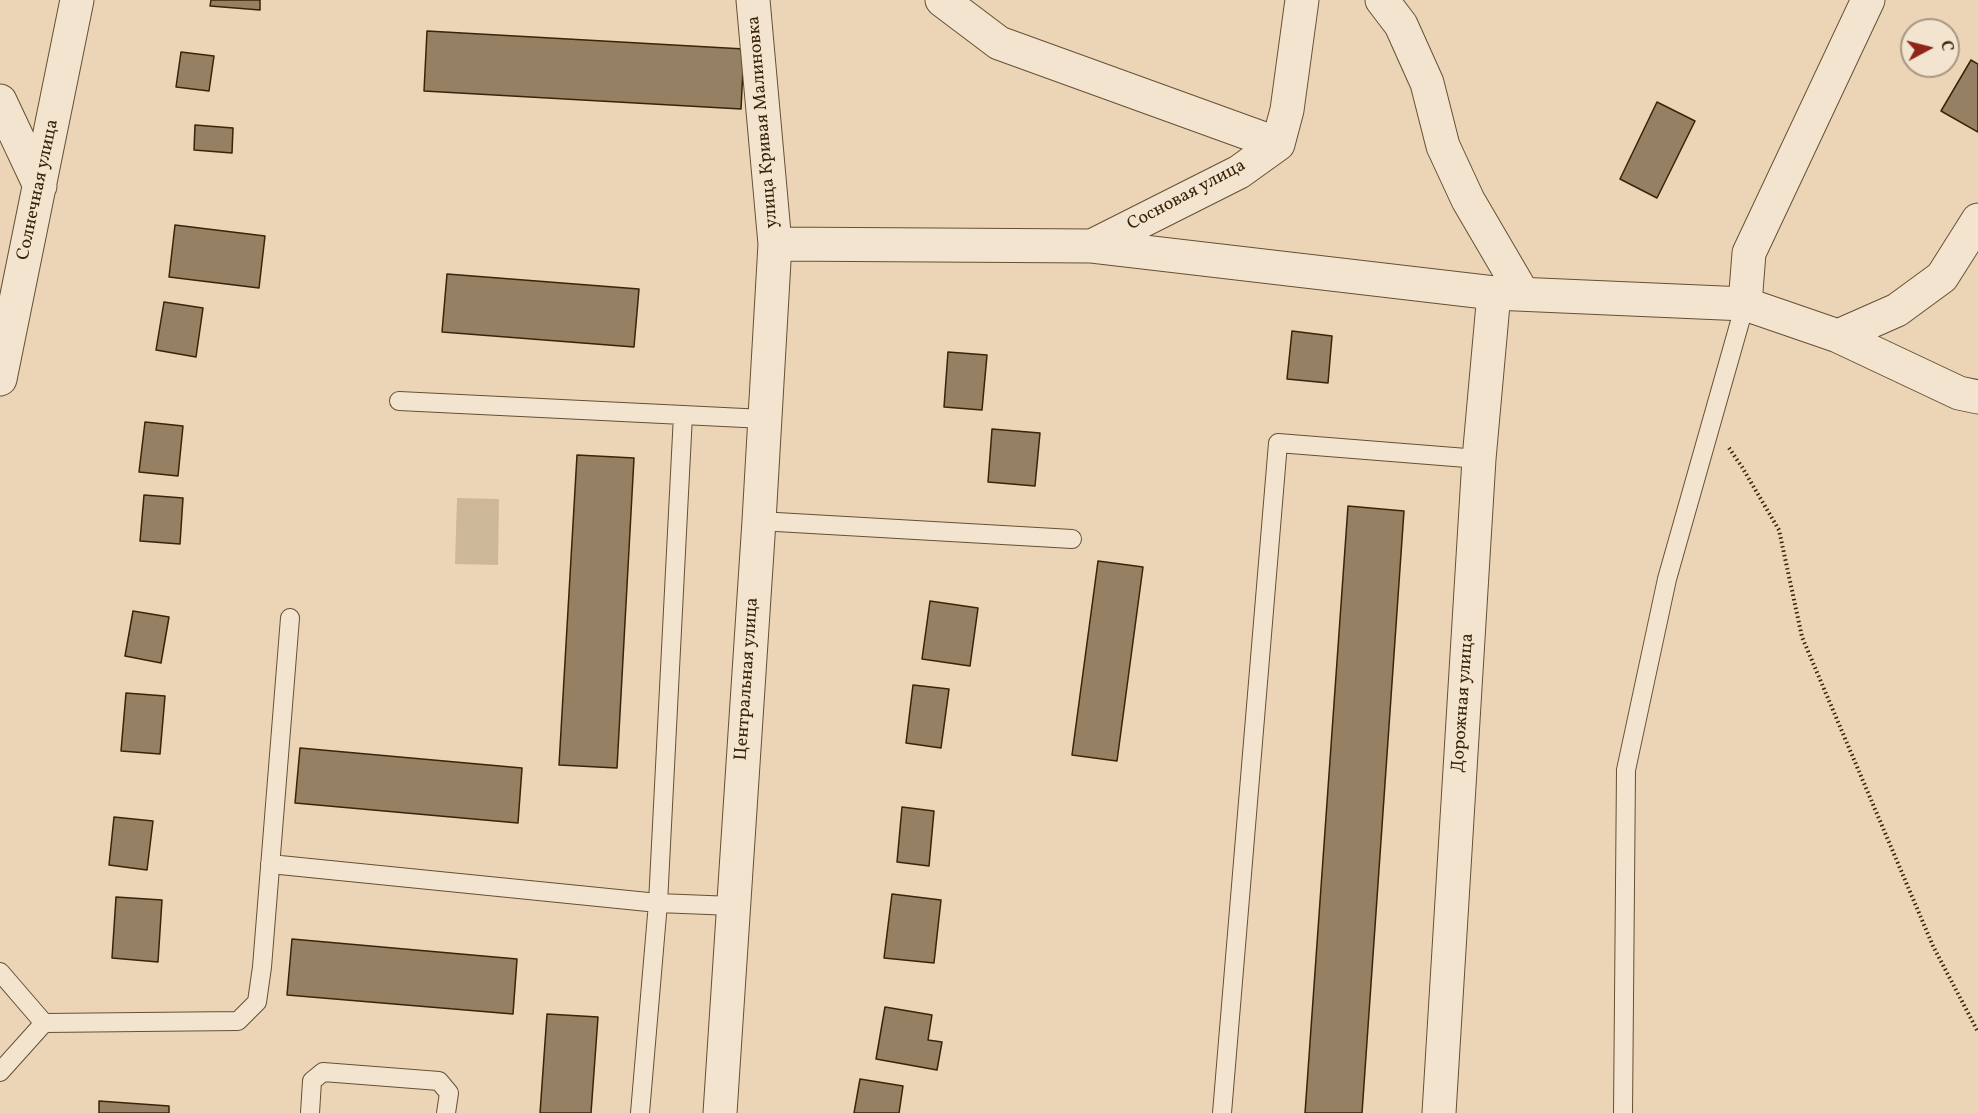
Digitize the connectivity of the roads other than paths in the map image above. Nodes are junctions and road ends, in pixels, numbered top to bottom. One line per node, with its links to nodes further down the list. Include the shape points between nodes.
1 (78, 0): 9 (street, Солнечная улица)
2 (753, 0): 11 (street, улица Кривая Малиновка)
3 (942, 0): 8 (street, via 999,43)
4 (1302, 0): 8 (street, via 1287,110)
5 (1382, 0): 13 (street, via 1401,25 1427,83 1443,146)
6 (1868, 0): 14 (street, via 1749,253)
7 (0, 101): 9 (street)
8 (1278, 144): 12 (street, Сосновая улица, via 1239,172)
9 (40, 186): 16 (street, Солнечная улица)
10 (1978, 220): 15 (street, via 1942,277 1897,310)
11 (775, 244): 12 (street); 20 (street, Центральная улица)
12 (1092, 246): 13 (street)
13 (1508, 293): 14 (street); 21 (street, Дорожная улица)
14 (1745, 304): 15 (street); 37 (lane, via 1667,579 1626,770)
15 (1838, 336): 17 (street, via 1959,393)
16 (0, 379)
17 (1978, 397)
18 (399, 401): 19 (lane)
19 (683, 415): 20 (lane); 26 (lane)
20 (764, 418): 22 (street, Центральная улица)
21 (1479, 459): 35 (lane, via 1278,443); 36 (street, Дорожная улица)
22 (759, 521): 23 (lane); 27 (street, Центральная улица)
23 (1072, 539)
24 (290, 618): 25 (lane)
25 (270, 864): 26 (lane); 29 (lane, via 257,1002 238,1021)
26 (657, 903): 27 (lane); 33 (lane)
27 (733, 906): 34 (street, Центральная улица)
28 (0, 972): 29 (lane)
29 (44, 1023): 30 (lane)
30 (0, 1072)
31 (310, 1113): 32 (lane, via 312,1082 323,1072 439,1081 449,1093)
32 (446, 1113)
33 (640, 1113)
34 (720, 1113)
35 (1222, 1113)
36 (1439, 1113)
37 (1623, 1113)

